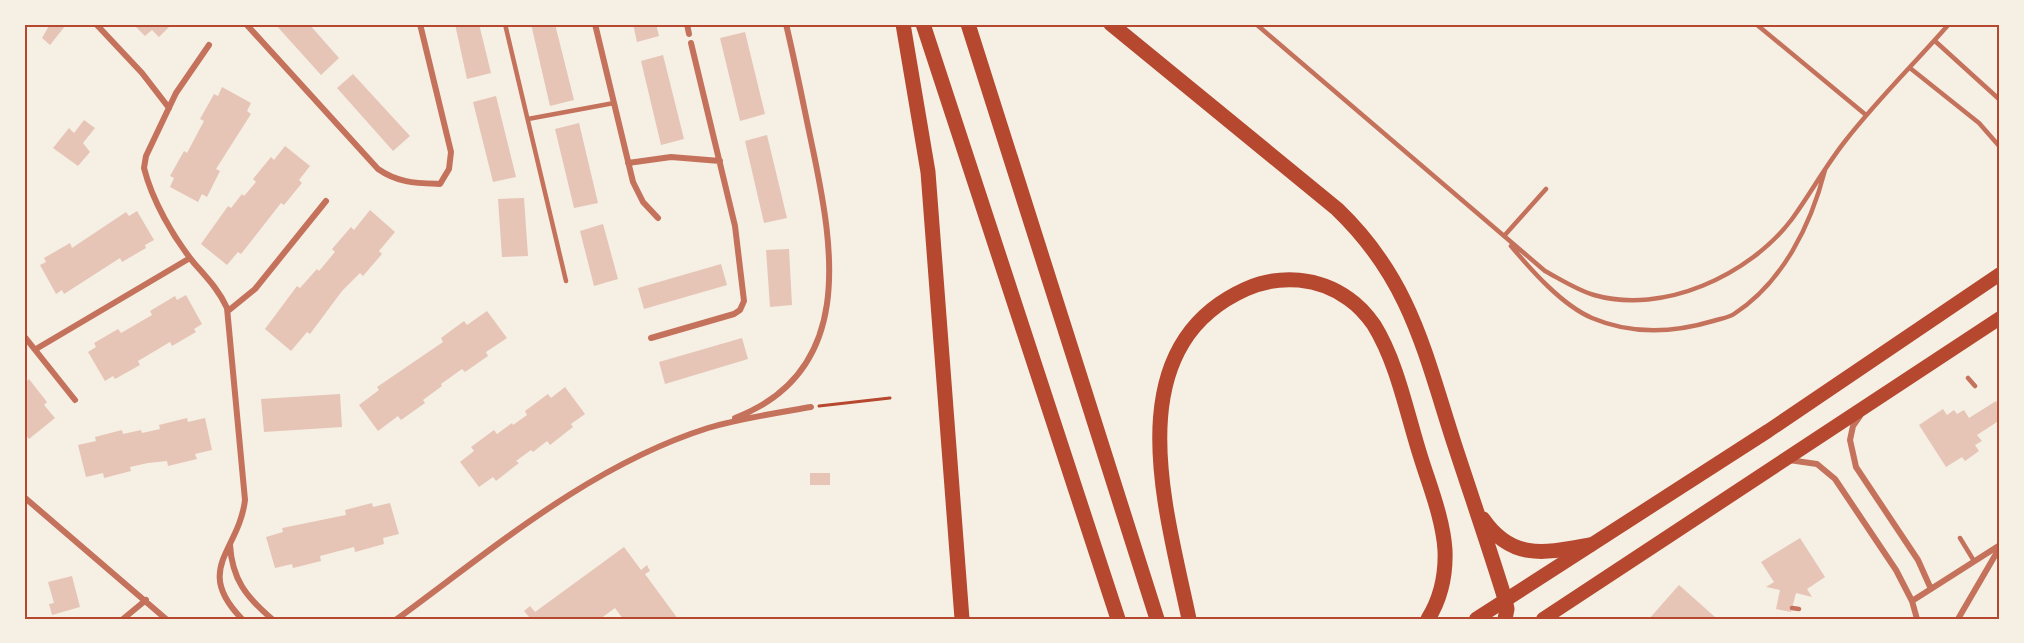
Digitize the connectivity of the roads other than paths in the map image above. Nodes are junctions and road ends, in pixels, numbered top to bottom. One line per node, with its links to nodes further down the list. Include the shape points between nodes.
1 (96, 24): 22 (street)
2 (246, 24): 3 (street, via 378,169 407,183 440,184 449,170 451,152)
3 (420, 24)
4 (505, 24): 24 (lane)
5 (595, 24): 21 (street)
6 (687, 24): 15 (street)
7 (786, 24): 46 (street, via 828,241 825,320 813,353 784,390 751,411)
8 (903, 24): 66 (highway, via 928,172)
9 (923, 24): 67 (highway)
10 (968, 24): 68 (highway)
11 (1111, 24): 49 (highway, via 1330,202 1375,251 1404,296 1414,320)
12 (1256, 24): 32 (lane)
13 (1756, 24): 23 (lane)
14 (1949, 24): 16 (lane)
15 (689, 34)
16 (1935, 41): 19 (lane); 20 (lane)
17 (691, 43): 26 (street)
18 (209, 45): 22 (street, via 192,65)
19 (1910, 68): 23 (lane); 25 (lane, via 1979,123)
20 (2000, 100)
21 (614, 103): 24 (lane); 27 (street)
22 (169, 108): 33 (street, via 144,168 174,235)
23 (1866, 115): 28 (lane)
24 (528, 119): 35 (lane)
25 (2000, 147)
26 (720, 161): 27 (street, via 671,158); 39 (street, via 737,235 743,306 734,314)
27 (628, 163): 31 (street, via 637,193)
28 (1826, 167): 32 (lane, via 1791,220 1752,259 1673,296 1638,301 1594,295 1545,271); 32 (lane, via 1817,202 1800,240 1774,276 1733,315 1684,330 1654,332 1591,318 1531,270)
29 (1546, 189): 32 (lane)
30 (326, 201): 36 (street, via 255,289)
31 (658, 218)
32 (1504, 236)
33 (190, 258): 36 (street, via 220,292); 40 (street)
34 (2000, 274): 52 (main road)
35 (566, 281)
36 (228, 311): 51 (street, via 245,500 243,516)
37 (2000, 318): 44 (main road)
38 (24, 336): 40 (street)
39 (651, 338)
40 (36, 349): 43 (street)
41 (1968, 378): 42 (lane)
42 (1975, 386)
43 (75, 400)
44 (1866, 406): 47 (main road); 55 (street, via 1853,426 1851,454 1918,560)
45 (812, 407): 46 (street)
46 (709, 428): 65 (street, via 643,455 576,492 520,528)
47 (1783, 461): 58 (street, via 1816,464 1834,479 1896,570); 73 (main road)
48 (24, 496): 56 (street)
49 (1473, 501): 52 (highway, via 1491,530 1522,550 1544,553); 57 (highway)
50 (1960, 538): 54 (lane)
51 (230, 544): 63 (street, via 218,576 230,605); 64 (street, via 232,567 240,588)
52 (1590, 545): 57 (main road)
53 (2000, 546): 54 (street); 75 (street)
54 (1974, 561): 55 (street)
55 (1931, 589): 58 (street)
56 (146, 600): 61 (street); 62 (street)
57 (1505, 600): 71 (main road); 72 (highway)
58 (1912, 601): 74 (street)
59 (1792, 608): 60 (lane)
60 (1799, 609)
61 (123, 619)
62 (166, 619)
63 (242, 619)
64 (272, 619)
65 (397, 619)
66 (962, 619)
67 (1118, 619)
68 (1156, 619)
69 (1189, 619): 70 (highway, via 1159,464 1160,417 1168,374 1184,340 1214,309 1251,287 1287,279 1322,285 1351,300 1367,316 1385,349 1444,540 1443,582)
70 (1428, 619)
71 (1476, 619)
72 (1504, 619)
73 (1544, 619)
74 (1917, 619)
75 (1958, 619)

